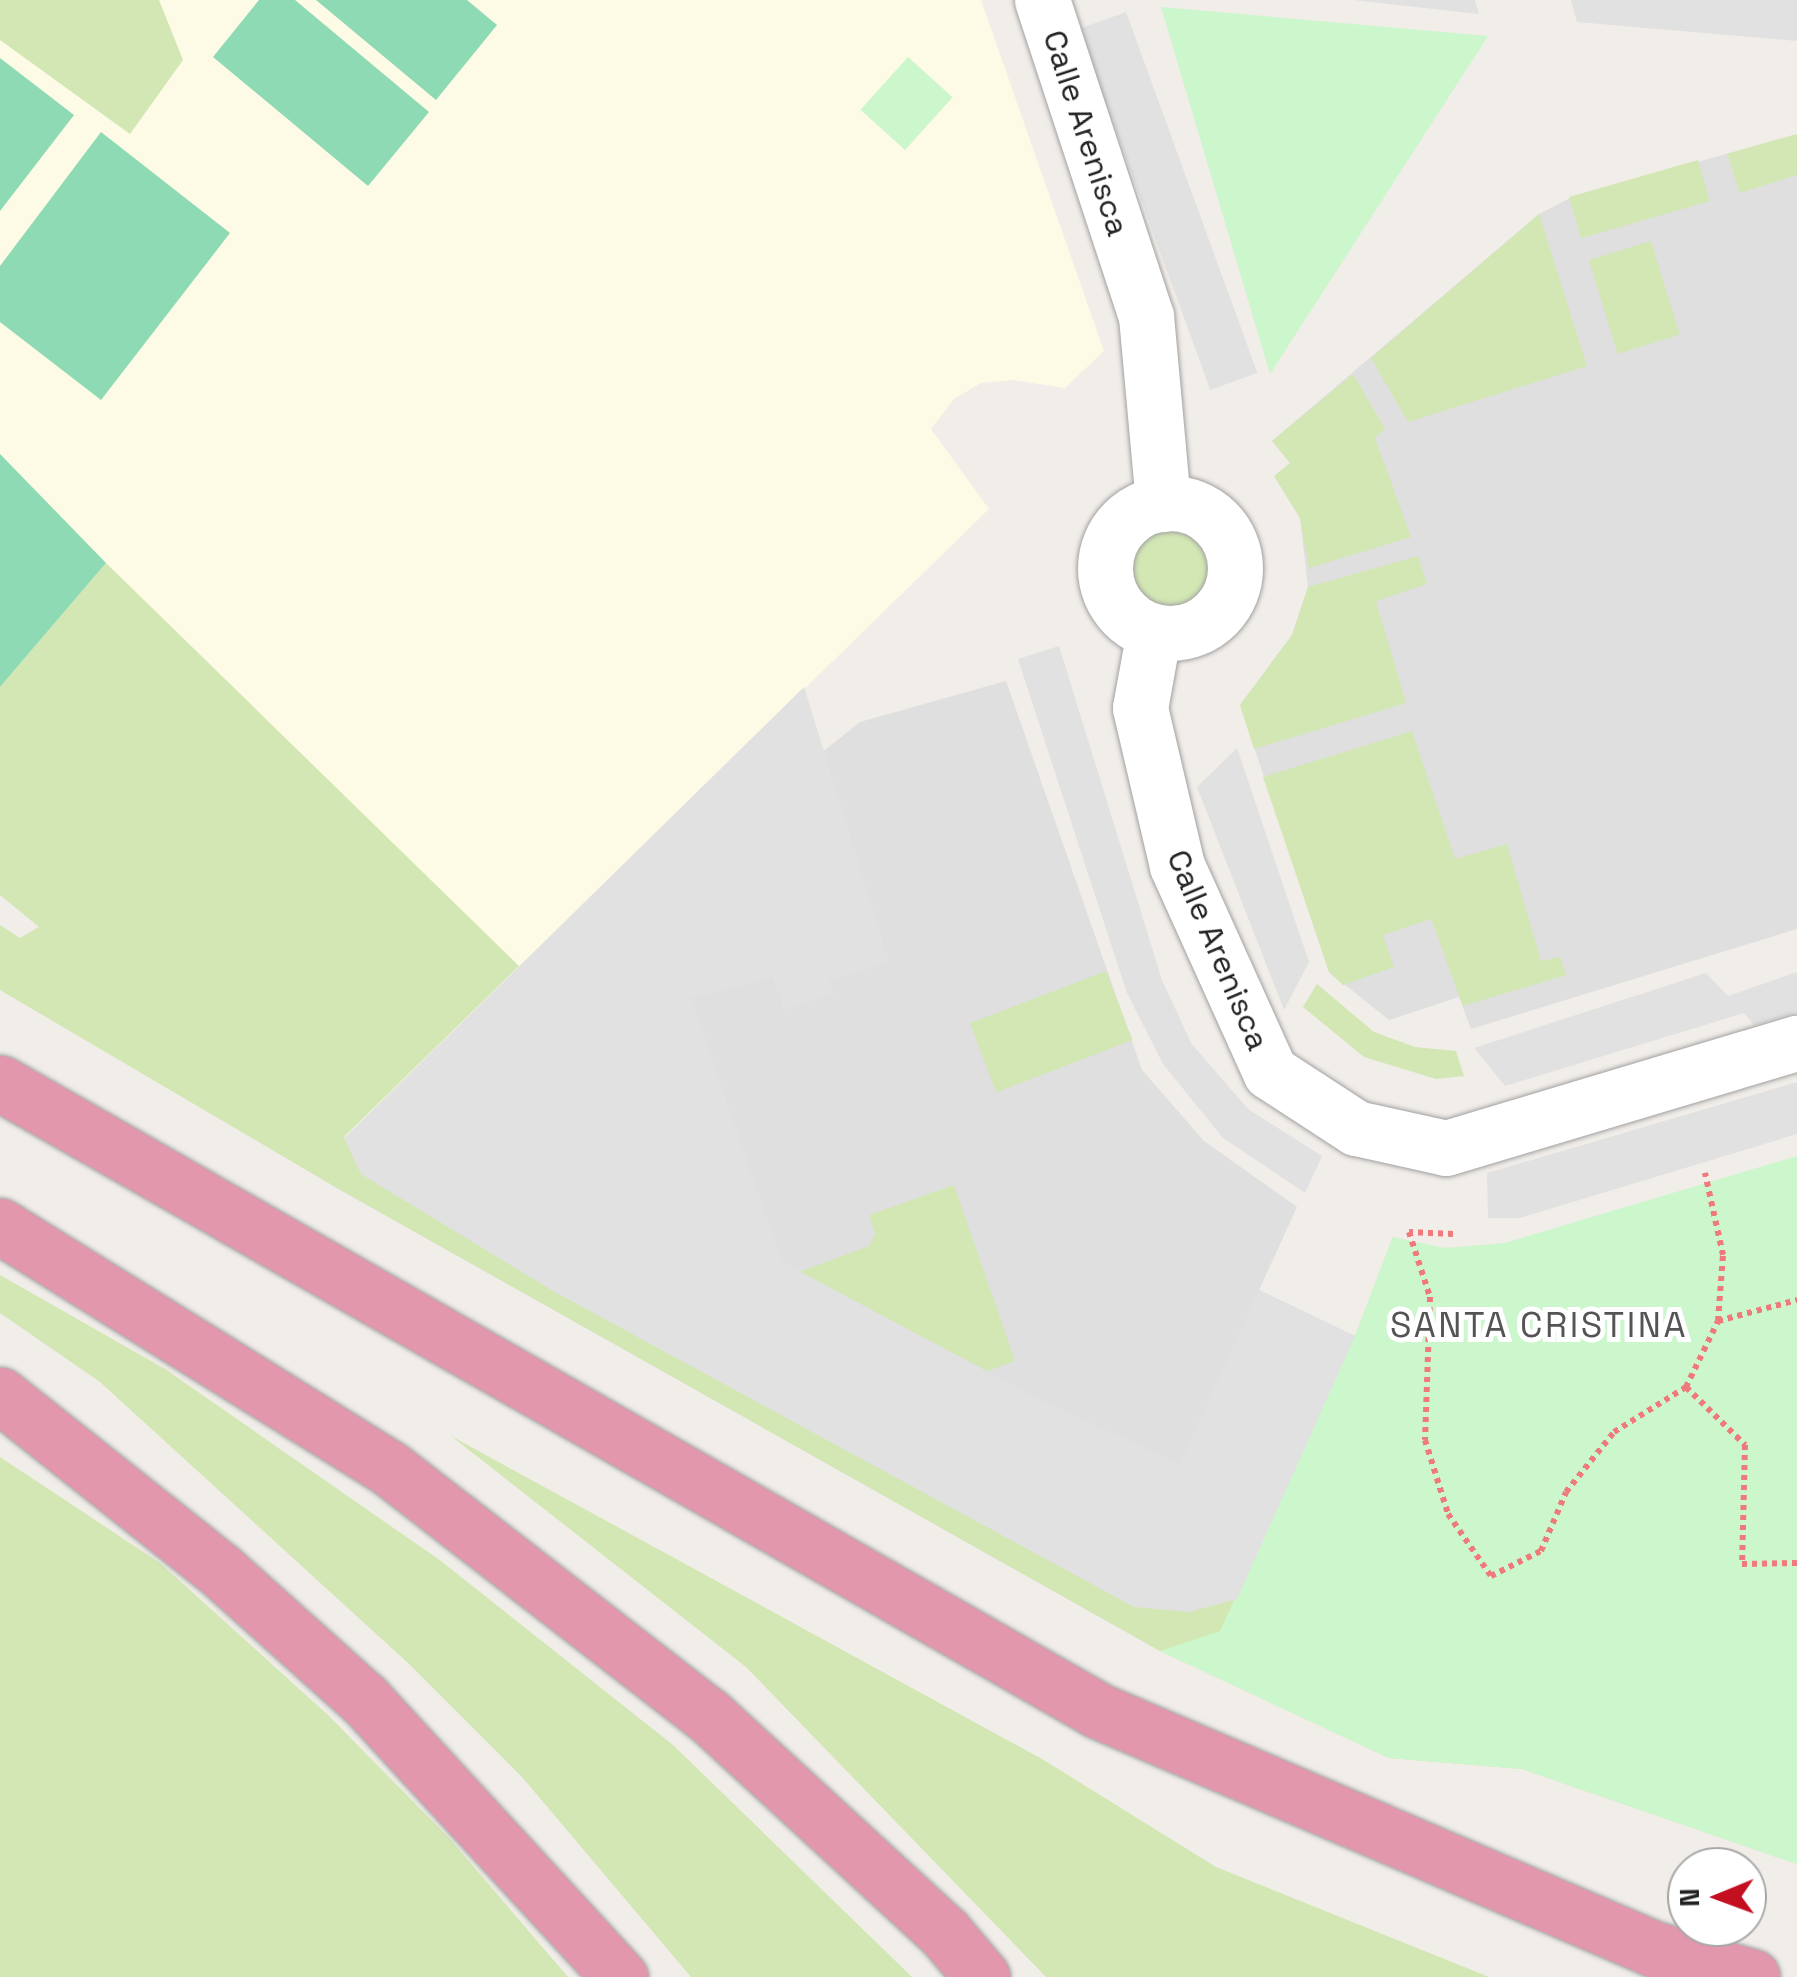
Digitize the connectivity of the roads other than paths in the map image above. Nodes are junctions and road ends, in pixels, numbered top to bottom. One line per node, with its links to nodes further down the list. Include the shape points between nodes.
1 (1042, 0): 2 (street, Calle Arenisca, via 1146,316)
2 (1163, 504): 3 (street, via 1129,517 1112,537 1105,562 1121,613); 3 (street, via 1203,512 1221,526 1236,570 1218,612 1196,628)
3 (1154, 631): 4 (street, Calle Arenisca, via 1140,708 1177,866 1270,1072 1342,1118 1446,1148)
4 (1797, 1043)
5 (0, 1083): 10 (highway, via 1099,1711 1654,1949)
6 (0, 1226): 9 (highway, via 390,1468 708,1715 944,1932)
7 (0, 1396): 8 (highway, via 220,1570 365,1700)
8 (620, 1977)
9 (982, 1977)
10 (1752, 1977)

